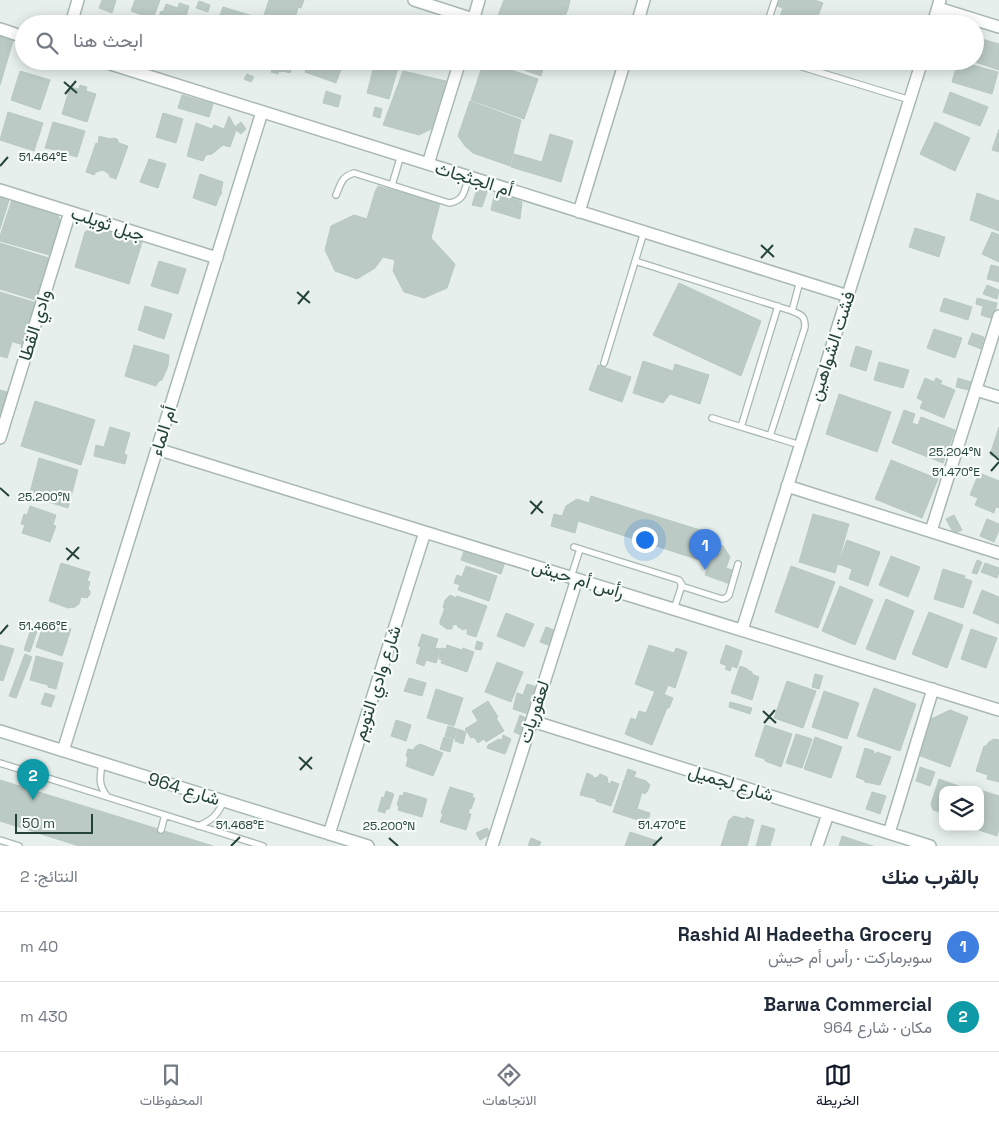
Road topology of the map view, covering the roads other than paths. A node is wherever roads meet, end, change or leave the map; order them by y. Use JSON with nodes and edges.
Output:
{"nodes":[{"id":1,"x":78,"y":0,"type":"edge"},
{"id":2,"x":414,"y":0,"type":"edge"},
{"id":3,"x":479,"y":0,"type":"edge"},
{"id":4,"x":644,"y":0,"type":"edge"},
{"id":5,"x":775,"y":0,"type":"edge"},
{"id":6,"x":939,"y":4,"type":"edge"},
{"id":7,"x":74,"y":15,"type":"edge"},
{"id":8,"x":456,"y":15,"type":"edge"},
{"id":9,"x":475,"y":15,"type":"edge"},
{"id":10,"x":640,"y":15,"type":"edge"},
{"id":11,"x":770,"y":15,"type":"edge"},
{"id":12,"x":968,"y":15,"type":"edge"},
{"id":13,"x":984,"y":21,"type":"edge"},
{"id":14,"x":999,"y":27,"type":"edge"},
{"id":15,"x":0,"y":29,"type":"edge"},
{"id":16,"x":15,"y":34,"type":"edge"},
{"id":17,"x":129,"y":70,"type":"edge"},
{"id":18,"x":457,"y":70,"type":"edge"},
{"id":19,"x":622,"y":70,"type":"edge"},
{"id":20,"x":812,"y":70,"type":"edge"},
{"id":21,"x":919,"y":70,"type":"edge"},
{"id":22,"x":910,"y":100,"type":"junction"},
{"id":23,"x":262,"y":112,"type":"junction"},
{"id":24,"x":400,"y":155,"type":"junction"},
{"id":25,"x":428,"y":164,"type":"junction"},
{"id":26,"x":469,"y":177,"type":"junction"},
{"id":27,"x":392,"y":185,"type":"junction"},
{"id":28,"x":0,"y":190,"type":"edge"},
{"id":29,"x":336,"y":195,"type":"dead end"},
{"id":30,"x":70,"y":212,"type":"junction"},
{"id":31,"x":579,"y":212,"type":"junction"},
{"id":32,"x":644,"y":232,"type":"junction"},
{"id":33,"x":217,"y":258,"type":"junction"},
{"id":34,"x":635,"y":261,"type":"junction"},
{"id":35,"x":800,"y":281,"type":"junction"},
{"id":36,"x":848,"y":296,"type":"junction"},
{"id":37,"x":778,"y":306,"type":"junction"},
{"id":38,"x":792,"y":311,"type":"junction"},
{"id":39,"x":999,"y":316,"type":"edge"},
{"id":40,"x":604,"y":363,"type":"dead end"},
{"id":41,"x":976,"y":390,"type":"junction"},
{"id":42,"x":999,"y":397,"type":"edge"},
{"id":43,"x":712,"y":418,"type":"dead end"},
{"id":44,"x":742,"y":427,"type":"junction"},
{"id":45,"x":770,"y":436,"type":"junction"},
{"id":46,"x":0,"y":438,"type":"edge"},
{"id":47,"x":800,"y":445,"type":"junction"},
{"id":48,"x":157,"y":449,"type":"junction"},
{"id":49,"x":787,"y":486,"type":"junction"},
{"id":50,"x":425,"y":532,"type":"junction"},
{"id":51,"x":931,"y":532,"type":"junction"},
{"id":52,"x":999,"y":553,"type":"edge"},
{"id":53,"x":738,"y":564,"type":"dead end"},
{"id":54,"x":574,"y":578,"type":"junction"},
{"id":55,"x":681,"y":586,"type":"junction"},
{"id":56,"x":674,"y":609,"type":"junction"},
{"id":57,"x":742,"y":630,"type":"junction"},
{"id":58,"x":933,"y":689,"type":"junction"},
{"id":59,"x":999,"y":710,"type":"edge"},
{"id":60,"x":532,"y":721,"type":"junction"},
{"id":61,"x":0,"y":732,"type":"edge"},
{"id":62,"x":63,"y":751,"type":"junction"},
{"id":63,"x":0,"y":763,"type":"edge"},
{"id":64,"x":102,"y":763,"type":"junction"},
{"id":65,"x":108,"y":798,"type":"junction"},
{"id":66,"x":224,"y":801,"type":"junction"},
{"id":67,"x":828,"y":814,"type":"junction"},
{"id":68,"x":165,"y":815,"type":"junction"},
{"id":69,"x":198,"y":826,"type":"junction"},
{"id":70,"x":161,"y":830,"type":"dead end"},
{"id":71,"x":889,"y":833,"type":"junction"},
{"id":72,"x":329,"y":834,"type":"junction"},
{"id":73,"x":0,"y":840,"type":"edge"},
{"id":74,"x":19,"y":846,"type":"edge"},
{"id":75,"x":263,"y":846,"type":"edge"},
{"id":76,"x":368,"y":846,"type":"edge"},
{"id":77,"x":492,"y":846,"type":"edge"},
{"id":78,"x":817,"y":846,"type":"edge"},
{"id":79,"x":930,"y":846,"type":"edge"}],
"edges":[{"from":1,"to":7,"type":"street"},
{"from":2,"to":8,"type":"street"},
{"from":3,"to":9,"type":"street"},
{"from":4,"to":10,"type":"street"},
{"from":5,"to":11,"type":"lane"},
{"from":6,"to":12,"type":"street"},
{"from":13,"to":14,"type":"street"},
{"from":15,"to":16,"type":"street"},
{"from":17,"to":23,"type":"street","name":"أم الجثجاث"},
{"from":18,"to":25,"type":"street"},
{"from":19,"to":31,"type":"street"},
{"from":20,"to":22,"type":"lane"},
{"from":21,"to":22,"type":"street","name":"فشت الشواهين"},
{"from":22,"to":36,"type":"street","name":"فشت الشواهين"},
{"from":23,"to":24,"type":"street","name":"أم الجثجاث"},
{"from":23,"to":33,"type":"street","name":"أم الماء"},
{"from":24,"to":25,"type":"street","name":"أم الجثجاث"},
{"from":24,"to":27,"type":"lane"},
{"from":25,"to":26,"type":"street","name":"أم الجثجاث"},
{"from":26,"to":27,"type":"lane"},
{"from":26,"to":31,"type":"street","name":"أم الجثجاث"},
{"from":27,"to":29,"type":"lane"},
{"from":28,"to":30,"type":"street","name":"جبل ثويلب"},
{"from":30,"to":33,"type":"street","name":"جبل ثويلب"},
{"from":30,"to":46,"type":"street","name":"وادي القطا"},
{"from":31,"to":32,"type":"street","name":"أم الجثجاث"},
{"from":32,"to":34,"type":"lane"},
{"from":32,"to":35,"type":"street","name":"أم الجثجاث"},
{"from":33,"to":48,"type":"street","name":"أم الماء"},
{"from":34,"to":37,"type":"lane"},
{"from":34,"to":40,"type":"lane"},
{"from":35,"to":36,"type":"street","name":"أم الجثجاث"},
{"from":35,"to":38,"type":"lane"},
{"from":36,"to":47,"type":"street","name":"فشت الشواهين"},
{"from":37,"to":38,"type":"lane"},
{"from":37,"to":44,"type":"lane"},
{"from":38,"to":45,"type":"lane"},
{"from":39,"to":41,"type":"street"},
{"from":41,"to":42,"type":"street"},
{"from":41,"to":51,"type":"street"},
{"from":43,"to":44,"type":"lane"},
{"from":44,"to":45,"type":"lane"},
{"from":45,"to":47,"type":"lane"},
{"from":47,"to":49,"type":"street","name":"فشت الشواهين"},
{"from":48,"to":50,"type":"street","name":"رأس أم حيش"},
{"from":48,"to":62,"type":"street","name":"أم الماء"},
{"from":49,"to":51,"type":"street"},
{"from":49,"to":57,"type":"street","name":"فشت الشواهين"},
{"from":50,"to":54,"type":"street","name":"رأس أم حيش"},
{"from":50,"to":72,"type":"street","name":"شارع وادي التويم"},
{"from":51,"to":52,"type":"street"},
{"from":53,"to":55,"type":"lane"},
{"from":54,"to":55,"type":"lane"},
{"from":54,"to":56,"type":"street","name":"رأس أم حيش"},
{"from":54,"to":60,"type":"street","name":"لعقوريات"},
{"from":55,"to":56,"type":"lane"},
{"from":56,"to":57,"type":"street","name":"رأس أم حيش"},
{"from":57,"to":58,"type":"street","name":"رأس أم حيش"},
{"from":58,"to":59,"type":"street","name":"رأس أم حيش"},
{"from":58,"to":71,"type":"street"},
{"from":60,"to":67,"type":"street","name":"شارع لجميل"},
{"from":60,"to":77,"type":"street","name":"لعقوريات"},
{"from":61,"to":62,"type":"street","name":"شارع 964"},
{"from":62,"to":64,"type":"street","name":"شارع 964"},
{"from":63,"to":65,"type":"lane"},
{"from":64,"to":65,"type":"lane"},
{"from":64,"to":66,"type":"street","name":"شارع 964"},
{"from":65,"to":68,"type":"lane"},
{"from":66,"to":69,"type":"lane"},
{"from":66,"to":72,"type":"street","name":"شارع 964"},
{"from":67,"to":71,"type":"street","name":"شارع لجميل"},
{"from":67,"to":78,"type":"street"},
{"from":68,"to":69,"type":"lane"},
{"from":68,"to":70,"type":"lane"},
{"from":69,"to":75,"type":"lane"},
{"from":71,"to":79,"type":"street","name":"شارع لجميل"},
{"from":72,"to":76,"type":"street","name":"شارع 964"},
{"from":73,"to":74,"type":"lane"}]}
